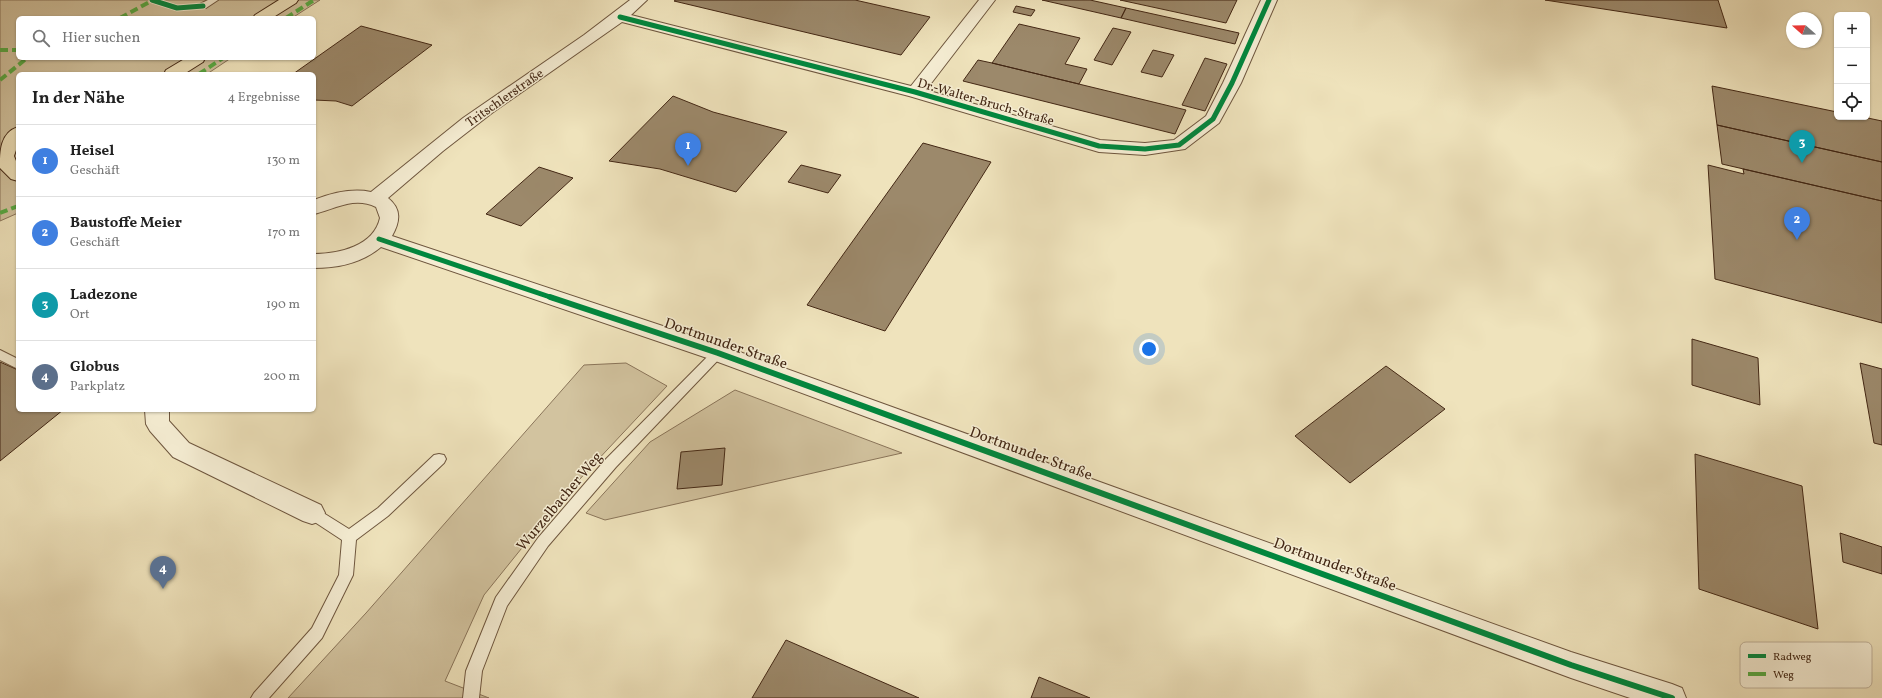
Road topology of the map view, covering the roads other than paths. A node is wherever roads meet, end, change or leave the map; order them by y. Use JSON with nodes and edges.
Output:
{"nodes":[{"id":1,"x":214,"y":0,"type":"edge"},
{"id":2,"x":290,"y":0,"type":"edge"},
{"id":3,"x":639,"y":0,"type":"edge"},
{"id":4,"x":987,"y":0,"type":"edge"},
{"id":5,"x":1268,"y":0,"type":"edge"},
{"id":6,"x":203,"y":6,"type":"dead end"},
{"id":7,"x":264,"y":16,"type":"edge"},
{"id":8,"x":620,"y":17,"type":"junction"},
{"id":9,"x":195,"y":60,"type":"edge"},
{"id":10,"x":175,"y":72,"type":"edge"},
{"id":11,"x":915,"y":92,"type":"junction"},
{"id":12,"x":16,"y":135,"type":"edge"},
{"id":13,"x":16,"y":174,"type":"edge"},
{"id":14,"x":16,"y":176,"type":"edge"},
{"id":15,"x":0,"y":186,"type":"edge"},
{"id":16,"x":374,"y":199,"type":"junction"},
{"id":17,"x":316,"y":207,"type":"edge"},
{"id":18,"x":379,"y":239,"type":"junction"},
{"id":19,"x":316,"y":261,"type":"edge"},
{"id":20,"x":718,"y":352,"type":"junction"},
{"id":21,"x":0,"y":355,"type":"edge"},
{"id":22,"x":16,"y":363,"type":"edge"},
{"id":23,"x":158,"y":412,"type":"edge"},
{"id":24,"x":439,"y":459,"type":"dead end"},
{"id":25,"x":312,"y":514,"type":"joint"},
{"id":26,"x":348,"y":537,"type":"junction"},
{"id":27,"x":259,"y":698,"type":"edge"},
{"id":28,"x":472,"y":698,"type":"edge"},
{"id":29,"x":1672,"y":698,"type":"edge"}],
"edges":[{"from":1,"to":6,"type":"lane"},
{"from":2,"to":7,"type":"main road"},
{"from":3,"to":8,"type":"street","name":"Tritschlerstraße"},
{"from":4,"to":11,"type":"street"},
{"from":5,"to":11,"type":"street","name":"Dr.-Walter-Bruch-Straße"},
{"from":8,"to":11,"type":"street","name":"Dr.-Walter-Bruch-Straße"},
{"from":8,"to":16,"type":"street","name":"Tritschlerstraße"},
{"from":9,"to":10,"type":"main road"},
{"from":12,"to":13,"type":"main road"},
{"from":14,"to":15,"type":"main road"},
{"from":16,"to":17,"type":"street"},
{"from":16,"to":18,"type":"street"},
{"from":18,"to":19,"type":"street"},
{"from":18,"to":20,"type":"street","name":"Dortmunder Straße"},
{"from":20,"to":28,"type":"lane","name":"Wurzelbacher Weg"},
{"from":20,"to":29,"type":"street","name":"Dortmunder Straße"},
{"from":21,"to":22,"type":"lane"},
{"from":23,"to":25,"type":"street"},
{"from":24,"to":26,"type":"lane"},
{"from":25,"to":26,"type":"lane"},
{"from":26,"to":27,"type":"lane"}]}
